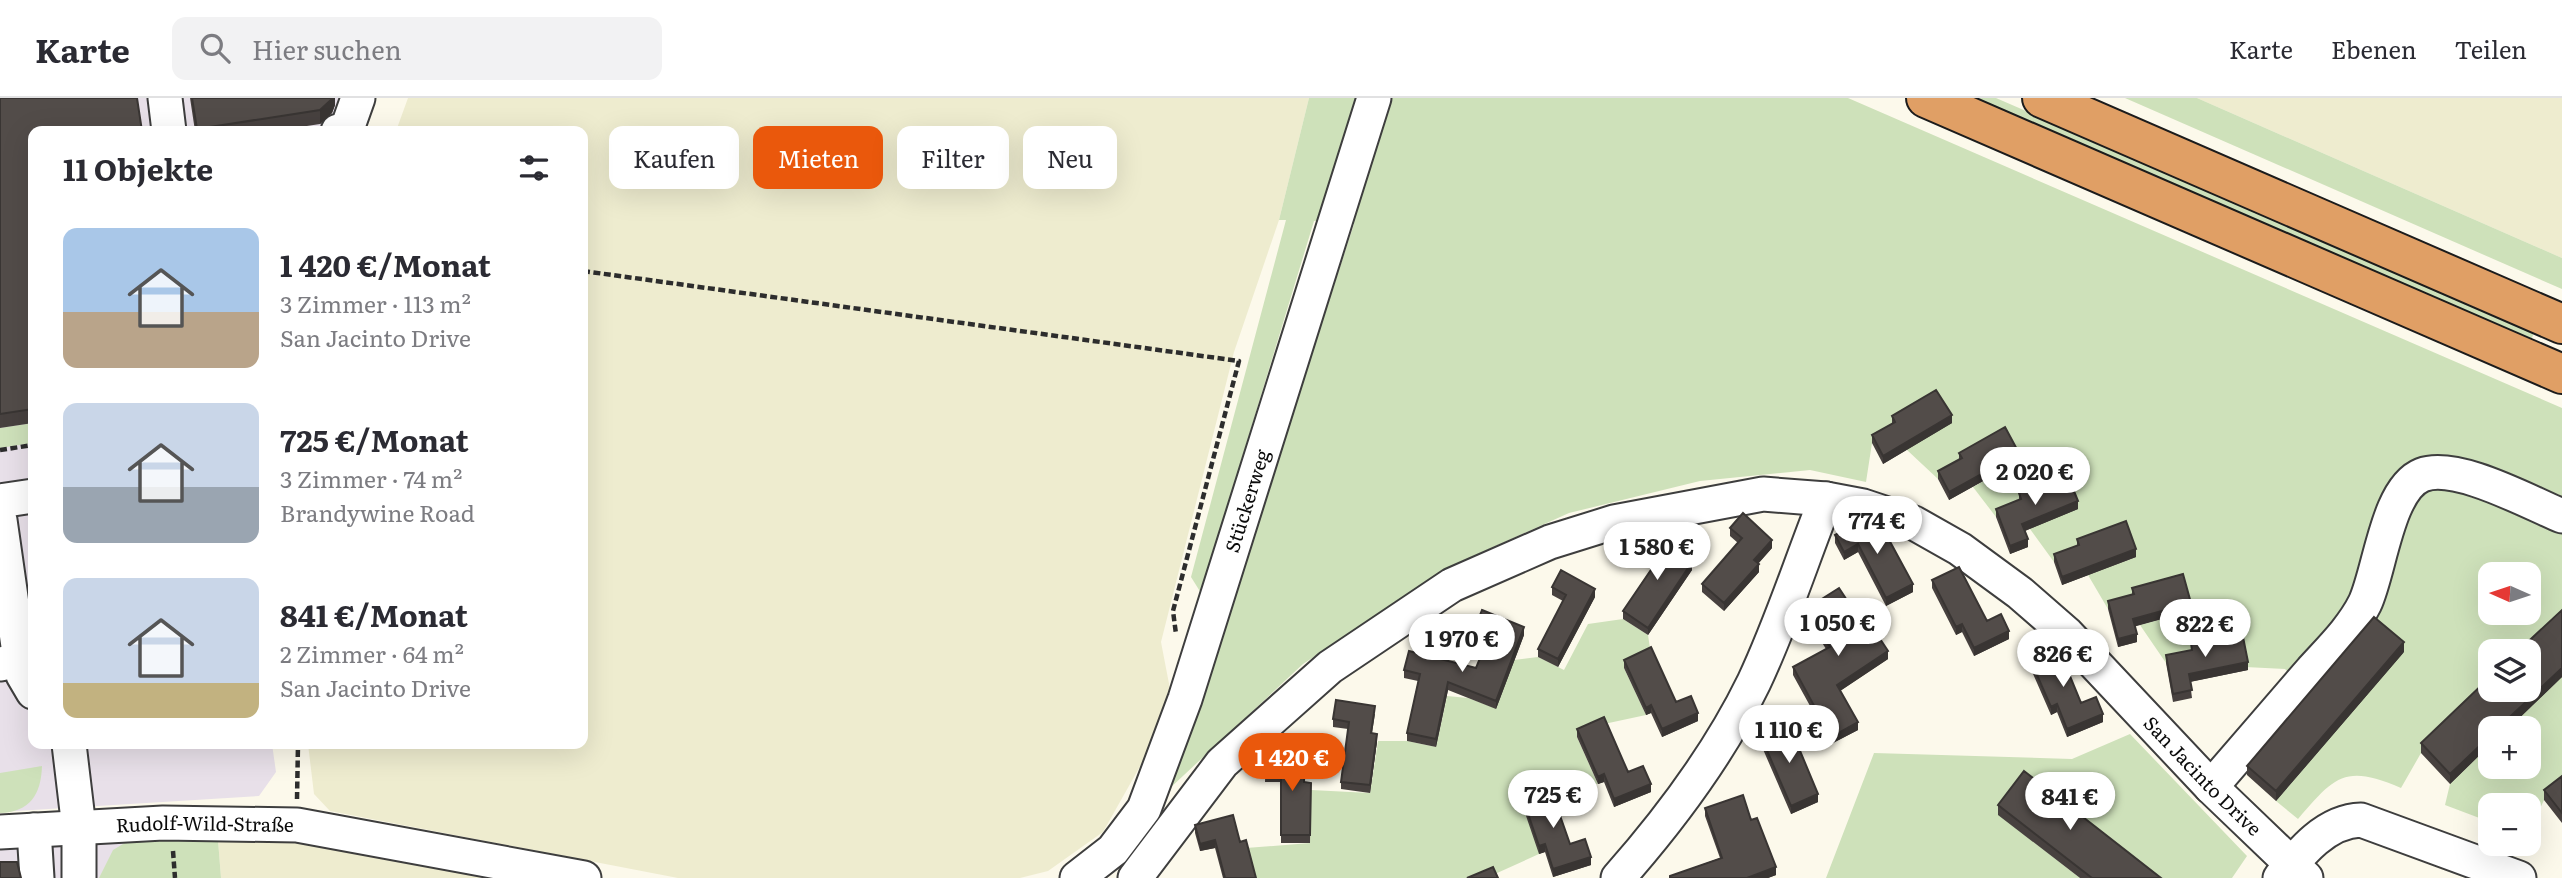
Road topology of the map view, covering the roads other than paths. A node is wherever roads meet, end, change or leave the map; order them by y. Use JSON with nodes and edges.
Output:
{"nodes":[{"id":1,"x":164,"y":98,"type":"edge"},
{"id":2,"x":358,"y":98,"type":"edge"},
{"id":3,"x":1374,"y":98,"type":"edge"},
{"id":4,"x":1926,"y":98,"type":"edge"},
{"id":5,"x":2042,"y":98,"type":"edge"},
{"id":6,"x":168,"y":126,"type":"edge"},
{"id":7,"x":348,"y":126,"type":"edge"},
{"id":8,"x":2562,"y":324,"type":"edge"},
{"id":9,"x":2562,"y":374,"type":"edge"},
{"id":10,"x":28,"y":497,"type":"edge"},
{"id":11,"x":1826,"y":499,"type":"junction"},
{"id":12,"x":0,"y":501,"type":"edge"},
{"id":13,"x":2562,"y":516,"type":"edge"},
{"id":14,"x":0,"y":520,"type":"edge"},
{"id":15,"x":10,"y":662,"type":"edge"},
{"id":16,"x":28,"y":684,"type":"edge"},
{"id":17,"x":68,"y":749,"type":"edge"},
{"id":18,"x":2211,"y":787,"type":"junction"},
{"id":19,"x":79,"y":828,"type":"junction"},
{"id":20,"x":34,"y":831,"type":"junction"},
{"id":21,"x":0,"y":832,"type":"edge"},
{"id":22,"x":1657,"y":834,"type":"junction"},
{"id":23,"x":2292,"y":874,"type":"edge"},
{"id":24,"x":37,"y":878,"type":"edge"},
{"id":25,"x":79,"y":878,"type":"edge"},
{"id":26,"x":584,"y":878,"type":"edge"},
{"id":27,"x":1077,"y":878,"type":"edge"},
{"id":28,"x":1135,"y":878,"type":"edge"},
{"id":29,"x":1618,"y":878,"type":"edge"},
{"id":30,"x":1646,"y":878,"type":"edge"},
{"id":31,"x":2519,"y":878,"type":"edge"}],
"edges":[{"from":1,"to":6,"type":"street"},
{"from":2,"to":7,"type":"street"},
{"from":3,"to":27,"type":"street","name":"Stückerweg"},
{"from":4,"to":9,"type":"highway"},
{"from":5,"to":8,"type":"highway"},
{"from":10,"to":12,"type":"street"},
{"from":11,"to":18,"type":"street","name":"San Jacinto Drive"},
{"from":11,"to":22,"type":"street"},
{"from":11,"to":28,"type":"street","name":"San Jacinto Drive"},
{"from":13,"to":18,"type":"street"},
{"from":14,"to":15,"type":"street"},
{"from":15,"to":16,"type":"street"},
{"from":17,"to":19,"type":"street"},
{"from":18,"to":23,"type":"street","name":"San Jacinto Drive"},
{"from":19,"to":20,"type":"street","name":"Rudolf-Wild-Straße"},
{"from":19,"to":25,"type":"street"},
{"from":19,"to":26,"type":"street","name":"Rudolf-Wild-Straße"},
{"from":20,"to":21,"type":"street","name":"Rudolf-Wild-Straße"},
{"from":20,"to":24,"type":"street"},
{"from":22,"to":29,"type":"street"},
{"from":22,"to":30,"type":"street"},
{"from":23,"to":31,"type":"street"}]}
